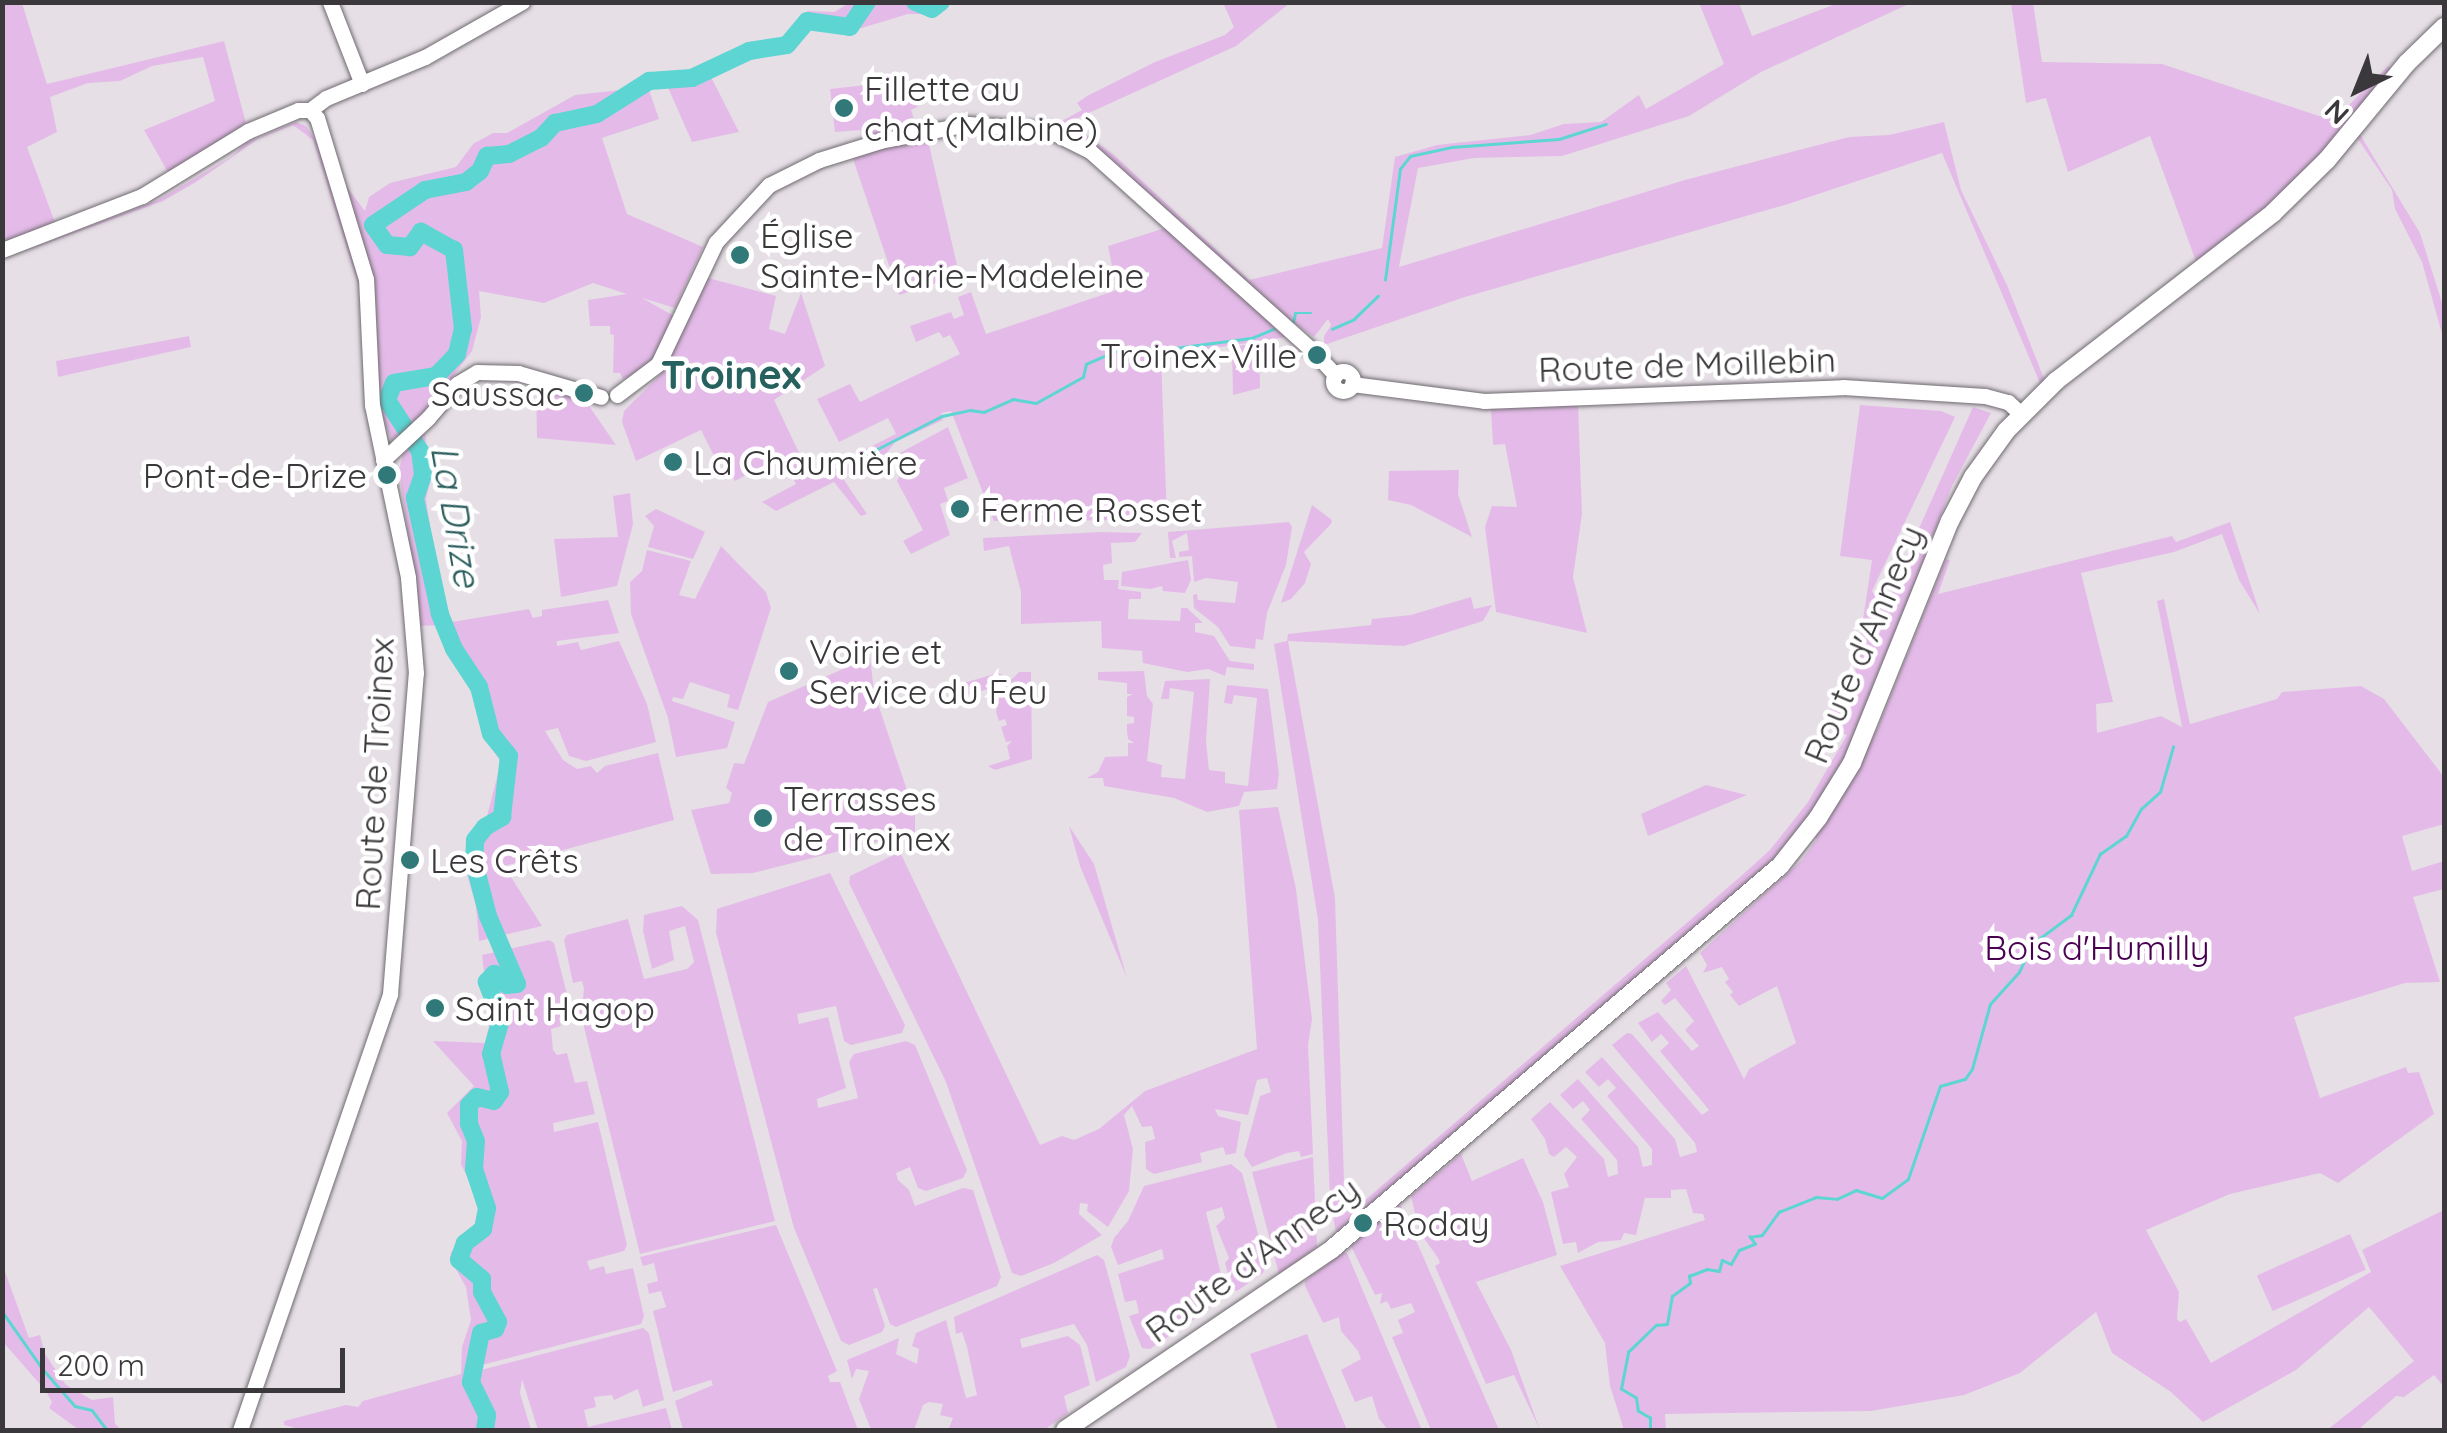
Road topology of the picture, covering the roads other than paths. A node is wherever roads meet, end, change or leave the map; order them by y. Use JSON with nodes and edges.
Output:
{"nodes":[{"id":1,"x":330,"y":2,"type":"edge"},
{"id":2,"x":522,"y":2,"type":"edge"},
{"id":3,"x":2444,"y":27,"type":"edge"},
{"id":4,"x":362,"y":84,"type":"junction"},
{"id":5,"x":310,"y":110,"type":"junction"},
{"id":6,"x":2,"y":250,"type":"edge"},
{"id":7,"x":2021,"y":414,"type":"junction"},
{"id":8,"x":384,"y":460,"type":"junction"},
{"id":9,"x":240,"y":1430,"type":"edge"},
{"id":10,"x":1065,"y":1430,"type":"edge"}],
"edges":[{"from":1,"to":4,"type":"street"},
{"from":2,"to":4,"type":"street"},
{"from":3,"to":7,"type":"main road","name":"Route d'Annecy"},
{"from":4,"to":5,"type":"street"},
{"from":5,"to":6,"type":"street"},
{"from":5,"to":8,"type":"street","name":"Route de Troinex"},
{"from":7,"to":8,"type":"street","name":"Route de Moillebin"},
{"from":7,"to":10,"type":"main road","name":"Route d'Annecy"},
{"from":8,"to":9,"type":"street","name":"Route de Troinex"}]}
